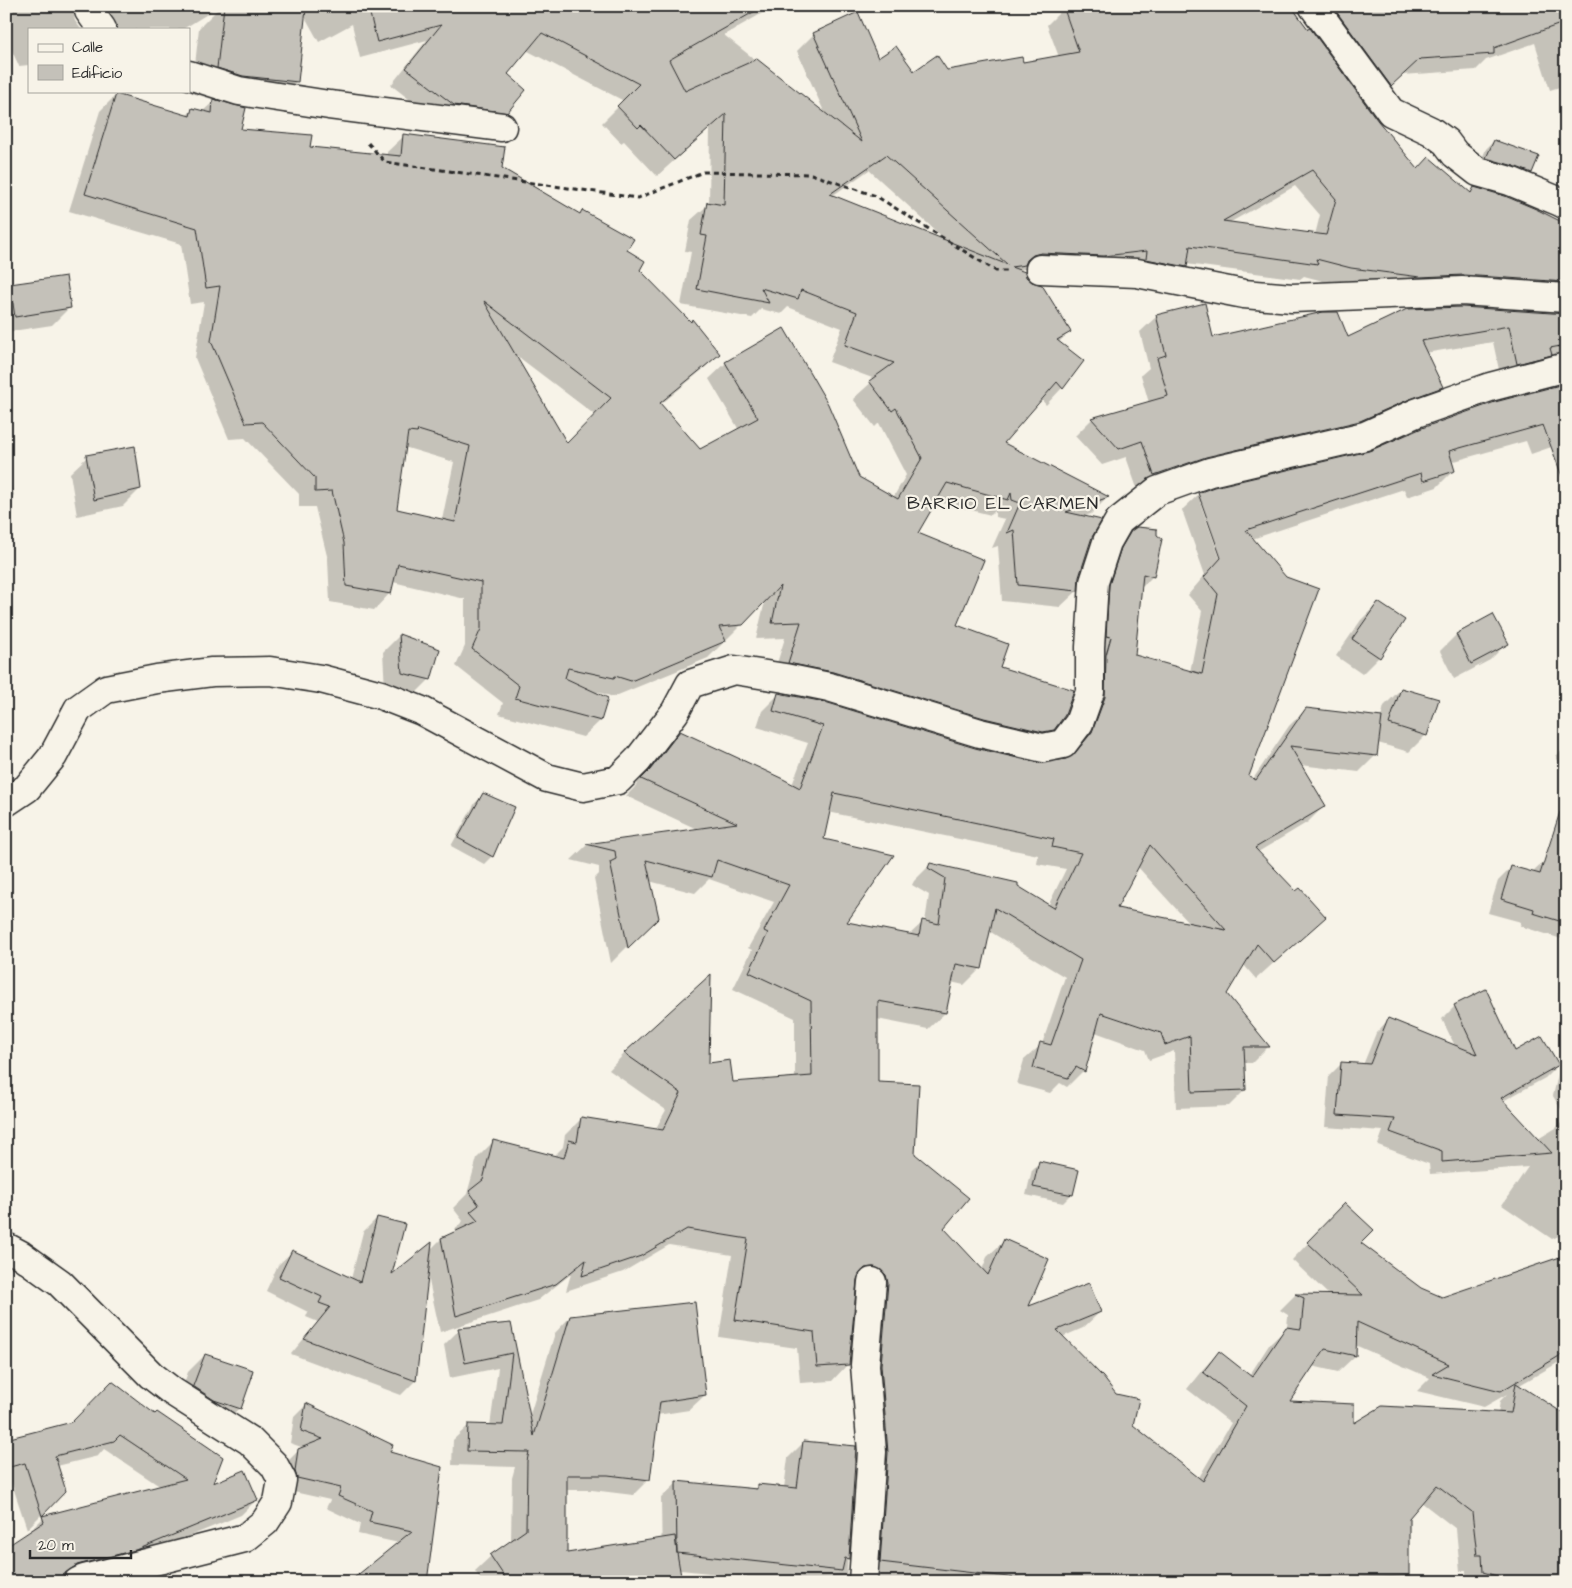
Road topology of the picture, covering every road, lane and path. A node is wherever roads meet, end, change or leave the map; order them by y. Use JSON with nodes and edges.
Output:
{"nodes":[{"id":1,"x":88,"y":6,"type":"edge"},
{"id":2,"x":1312,"y":6,"type":"edge"},
{"id":3,"x":101,"y":28,"type":"edge"},
{"id":4,"x":190,"y":75,"type":"edge"},
{"id":5,"x":502,"y":127,"type":"dead end"},
{"id":6,"x":366,"y":141,"type":"dead end"},
{"id":7,"x":1566,"y":205,"type":"edge"},
{"id":8,"x":1040,"y":269,"type":"joint"},
{"id":9,"x":1566,"y":298,"type":"edge"},
{"id":10,"x":1566,"y":367,"type":"edge"},
{"id":11,"x":6,"y":802,"type":"edge"},
{"id":12,"x":6,"y":1247,"type":"edge"},
{"id":13,"x":872,"y":1282,"type":"dead end"},
{"id":14,"x":78,"y":1582,"type":"edge"},
{"id":15,"x":863,"y":1582,"type":"edge"}],
"edges":[{"from":1,"to":3,"type":"street"},
{"from":2,"to":7,"type":"street"},
{"from":4,"to":5,"type":"street"},
{"from":6,"to":8,"type":"path"},
{"from":8,"to":9,"type":"street"},
{"from":10,"to":11,"type":"street"},
{"from":12,"to":14,"type":"street"},
{"from":13,"to":15,"type":"street"}]}
